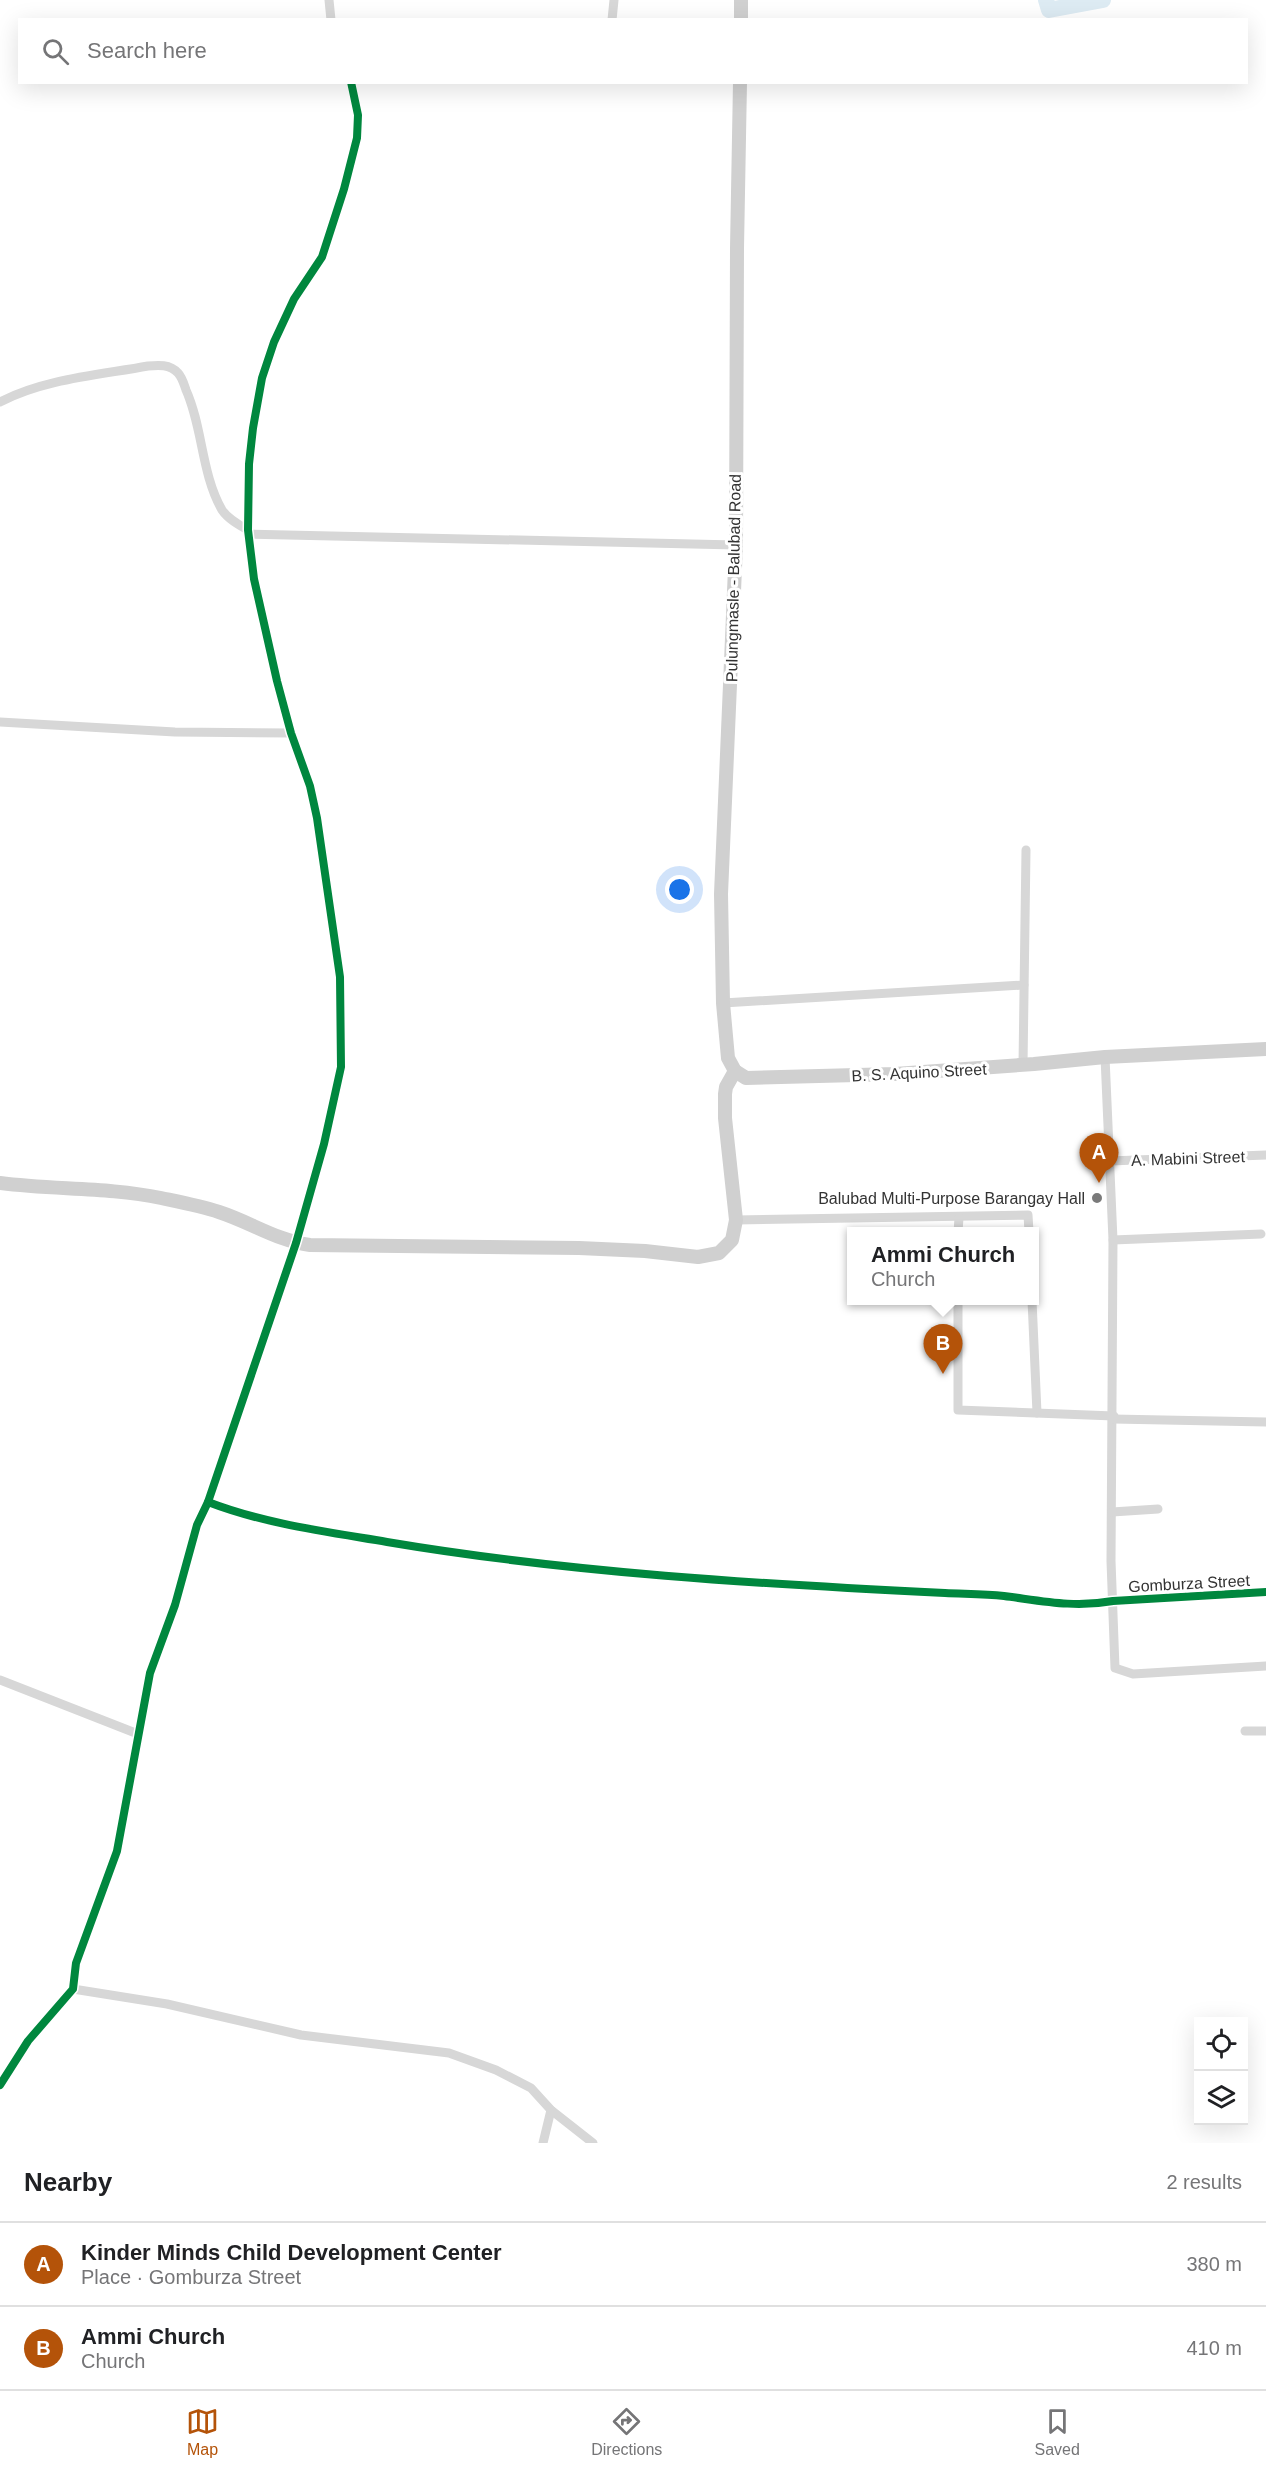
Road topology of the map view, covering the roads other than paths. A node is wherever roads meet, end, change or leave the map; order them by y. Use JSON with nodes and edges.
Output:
{"nodes":[{"id":1,"x":329,"y":0,"type":"edge"},
{"id":2,"x":614,"y":0,"type":"edge"},
{"id":3,"x":741,"y":0,"type":"edge"},
{"id":4,"x":332,"y":18,"type":"edge"},
{"id":5,"x":612,"y":18,"type":"edge"},
{"id":6,"x":741,"y":18,"type":"edge"},
{"id":7,"x":351,"y":84,"type":"edge"},
{"id":8,"x":740,"y":84,"type":"edge"},
{"id":9,"x":0,"y":402,"type":"edge"},
{"id":10,"x":248,"y":532,"type":"junction"},
{"id":11,"x":736,"y":545,"type":"junction"},
{"id":12,"x":0,"y":722,"type":"edge"},
{"id":13,"x":291,"y":733,"type":"junction"},
{"id":14,"x":1026,"y":850,"type":"dead end"},
{"id":15,"x":1024,"y":985,"type":"junction"},
{"id":16,"x":723,"y":1003,"type":"junction"},
{"id":17,"x":1266,"y":1049,"type":"edge"},
{"id":18,"x":1106,"y":1057,"type":"junction"},
{"id":19,"x":1023,"y":1065,"type":"junction"},
{"id":20,"x":735,"y":1071,"type":"junction"},
{"id":21,"x":1266,"y":1155,"type":"edge"},
{"id":22,"x":1110,"y":1161,"type":"junction"},
{"id":23,"x":0,"y":1183,"type":"edge"},
{"id":24,"x":959,"y":1218,"type":"junction"},
{"id":25,"x":736,"y":1220,"type":"junction"},
{"id":26,"x":958,"y":1227,"type":"edge"},
{"id":27,"x":1029,"y":1227,"type":"edge"},
{"id":28,"x":1261,"y":1234,"type":"dead end"},
{"id":29,"x":1113,"y":1240,"type":"junction"},
{"id":30,"x":296,"y":1243,"type":"junction"},
{"id":31,"x":958,"y":1305,"type":"edge"},
{"id":32,"x":1032,"y":1305,"type":"edge"},
{"id":33,"x":1037,"y":1413,"type":"junction"},
{"id":34,"x":1114,"y":1417,"type":"junction"},
{"id":35,"x":1266,"y":1422,"type":"edge"},
{"id":36,"x":208,"y":1502,"type":"junction"},
{"id":37,"x":1158,"y":1509,"type":"dead end"},
{"id":38,"x":1112,"y":1512,"type":"junction"},
{"id":39,"x":1266,"y":1592,"type":"edge"},
{"id":40,"x":1113,"y":1601,"type":"junction"},
{"id":41,"x":1266,"y":1666,"type":"edge"},
{"id":42,"x":0,"y":1680,"type":"edge"},
{"id":43,"x":1245,"y":1731,"type":"dead end"},
{"id":44,"x":1266,"y":1731,"type":"edge"},
{"id":45,"x":138,"y":1734,"type":"junction"},
{"id":46,"x":73,"y":1989,"type":"junction"},
{"id":47,"x":0,"y":2085,"type":"edge"},
{"id":48,"x":551,"y":2110,"type":"junction"},
{"id":49,"x":543,"y":2143,"type":"edge"},
{"id":50,"x":593,"y":2143,"type":"edge"}],
"edges":[{"from":1,"to":4,"type":"street"},
{"from":2,"to":5,"type":"street"},
{"from":3,"to":6,"type":"street"},
{"from":7,"to":10,"type":"street"},
{"from":8,"to":11,"type":"street","name":"Pulungmasle - Balubad Road"},
{"from":9,"to":10,"type":"street"},
{"from":10,"to":11,"type":"street"},
{"from":10,"to":13,"type":"street"},
{"from":11,"to":16,"type":"street","name":"Pulungmasle - Balubad Road"},
{"from":12,"to":13,"type":"street"},
{"from":13,"to":30,"type":"street"},
{"from":14,"to":15,"type":"street"},
{"from":15,"to":16,"type":"street"},
{"from":15,"to":19,"type":"street"},
{"from":16,"to":20,"type":"street","name":"Pulungmasle - Balubad Road"},
{"from":17,"to":18,"type":"street","name":"B. S. Aquino Street"},
{"from":18,"to":19,"type":"street","name":"B. S. Aquino Street"},
{"from":18,"to":22,"type":"street","name":"Gomburza Street"},
{"from":19,"to":20,"type":"street","name":"B. S. Aquino Street"},
{"from":20,"to":25,"type":"street"},
{"from":21,"to":22,"type":"street","name":"A. Mabini Street"},
{"from":22,"to":29,"type":"street","name":"Gomburza Street"},
{"from":23,"to":30,"type":"street"},
{"from":24,"to":25,"type":"street"},
{"from":24,"to":26,"type":"street"},
{"from":24,"to":27,"type":"street"},
{"from":25,"to":30,"type":"street"},
{"from":28,"to":29,"type":"street"},
{"from":29,"to":34,"type":"street","name":"Gomburza Street"},
{"from":30,"to":36,"type":"street"},
{"from":31,"to":33,"type":"street"},
{"from":32,"to":33,"type":"street"},
{"from":33,"to":34,"type":"street"},
{"from":34,"to":35,"type":"street"},
{"from":34,"to":38,"type":"street","name":"Gomburza Street"},
{"from":36,"to":40,"type":"street"},
{"from":36,"to":45,"type":"street"},
{"from":37,"to":38,"type":"street"},
{"from":38,"to":40,"type":"street","name":"Gomburza Street"},
{"from":39,"to":40,"type":"street","name":"Gomburza Street"},
{"from":40,"to":41,"type":"street"},
{"from":42,"to":45,"type":"street"},
{"from":43,"to":44,"type":"street"},
{"from":45,"to":46,"type":"street"},
{"from":46,"to":47,"type":"street"},
{"from":46,"to":48,"type":"street"},
{"from":48,"to":49,"type":"street"},
{"from":48,"to":50,"type":"street"}]}
